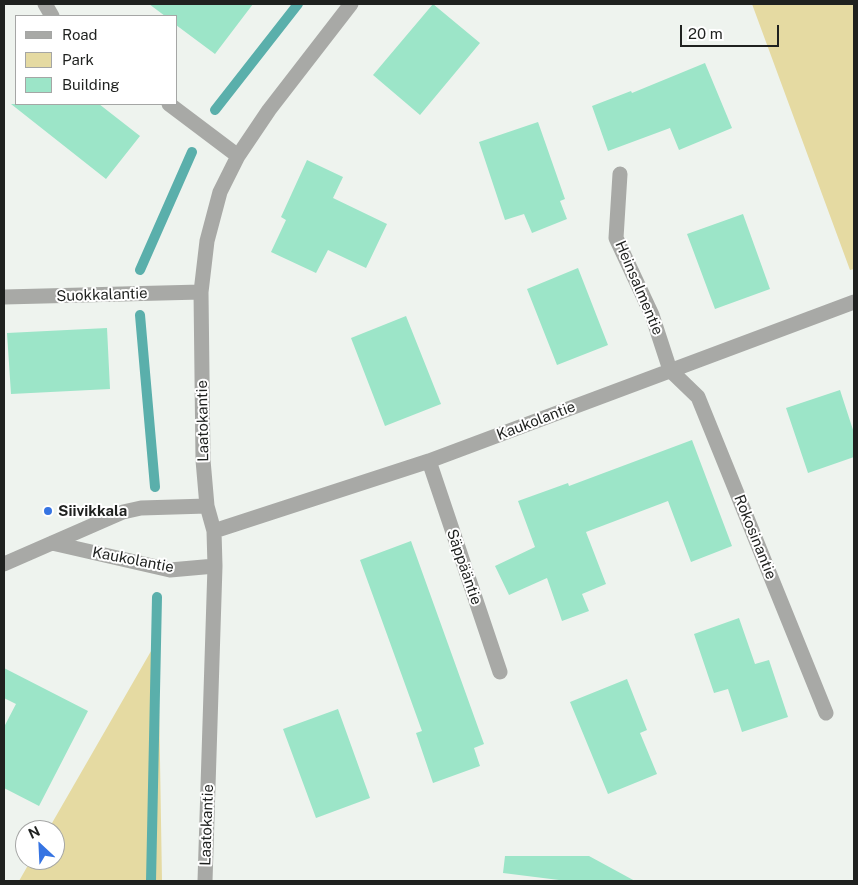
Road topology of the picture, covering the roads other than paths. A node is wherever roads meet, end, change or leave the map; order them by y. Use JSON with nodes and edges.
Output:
{"nodes":[{"id":1,"x":45,"y":4,"type":"edge"},
{"id":2,"x":352,"y":4,"type":"edge"},
{"id":3,"x":51,"y":15,"type":"edge"},
{"id":4,"x":170,"y":105,"type":"edge"},
{"id":5,"x":238,"y":156,"type":"junction"},
{"id":6,"x":620,"y":174,"type":"dead end"},
{"id":7,"x":201,"y":292,"type":"junction"},
{"id":8,"x":4,"y":298,"type":"edge"},
{"id":9,"x":854,"y":302,"type":"edge"},
{"id":10,"x":670,"y":370,"type":"junction"},
{"id":11,"x":430,"y":461,"type":"junction"},
{"id":12,"x":207,"y":506,"type":"junction"},
{"id":13,"x":214,"y":531,"type":"junction"},
{"id":14,"x":52,"y":543,"type":"junction"},
{"id":15,"x":4,"y":564,"type":"edge"},
{"id":16,"x":215,"y":566,"type":"junction"},
{"id":17,"x":500,"y":672,"type":"dead end"},
{"id":18,"x":826,"y":713,"type":"dead end"},
{"id":19,"x":205,"y":881,"type":"edge"}],
"edges":[{"from":1,"to":3,"type":"street"},
{"from":2,"to":5,"type":"street","name":"Laatokantie"},
{"from":4,"to":5,"type":"street"},
{"from":5,"to":7,"type":"street","name":"Laatokantie"},
{"from":6,"to":10,"type":"street","name":"Heinsalmentie"},
{"from":7,"to":8,"type":"street","name":"Suokkalantie"},
{"from":7,"to":12,"type":"street","name":"Laatokantie"},
{"from":9,"to":10,"type":"street","name":"Kaukolantie"},
{"from":10,"to":11,"type":"street","name":"Kaukolantie"},
{"from":10,"to":18,"type":"street","name":"Rokosinantie"},
{"from":11,"to":13,"type":"street","name":"Kaukolantie"},
{"from":11,"to":17,"type":"street","name":"Säppääntie"},
{"from":12,"to":13,"type":"street","name":"Laatokantie"},
{"from":12,"to":14,"type":"street","name":"Kaukolantie"},
{"from":13,"to":16,"type":"street","name":"Laatokantie"},
{"from":14,"to":15,"type":"street","name":"Kaukolantie"},
{"from":14,"to":16,"type":"street","name":"Kaukolantie"},
{"from":16,"to":19,"type":"street","name":"Laatokantie"}]}
